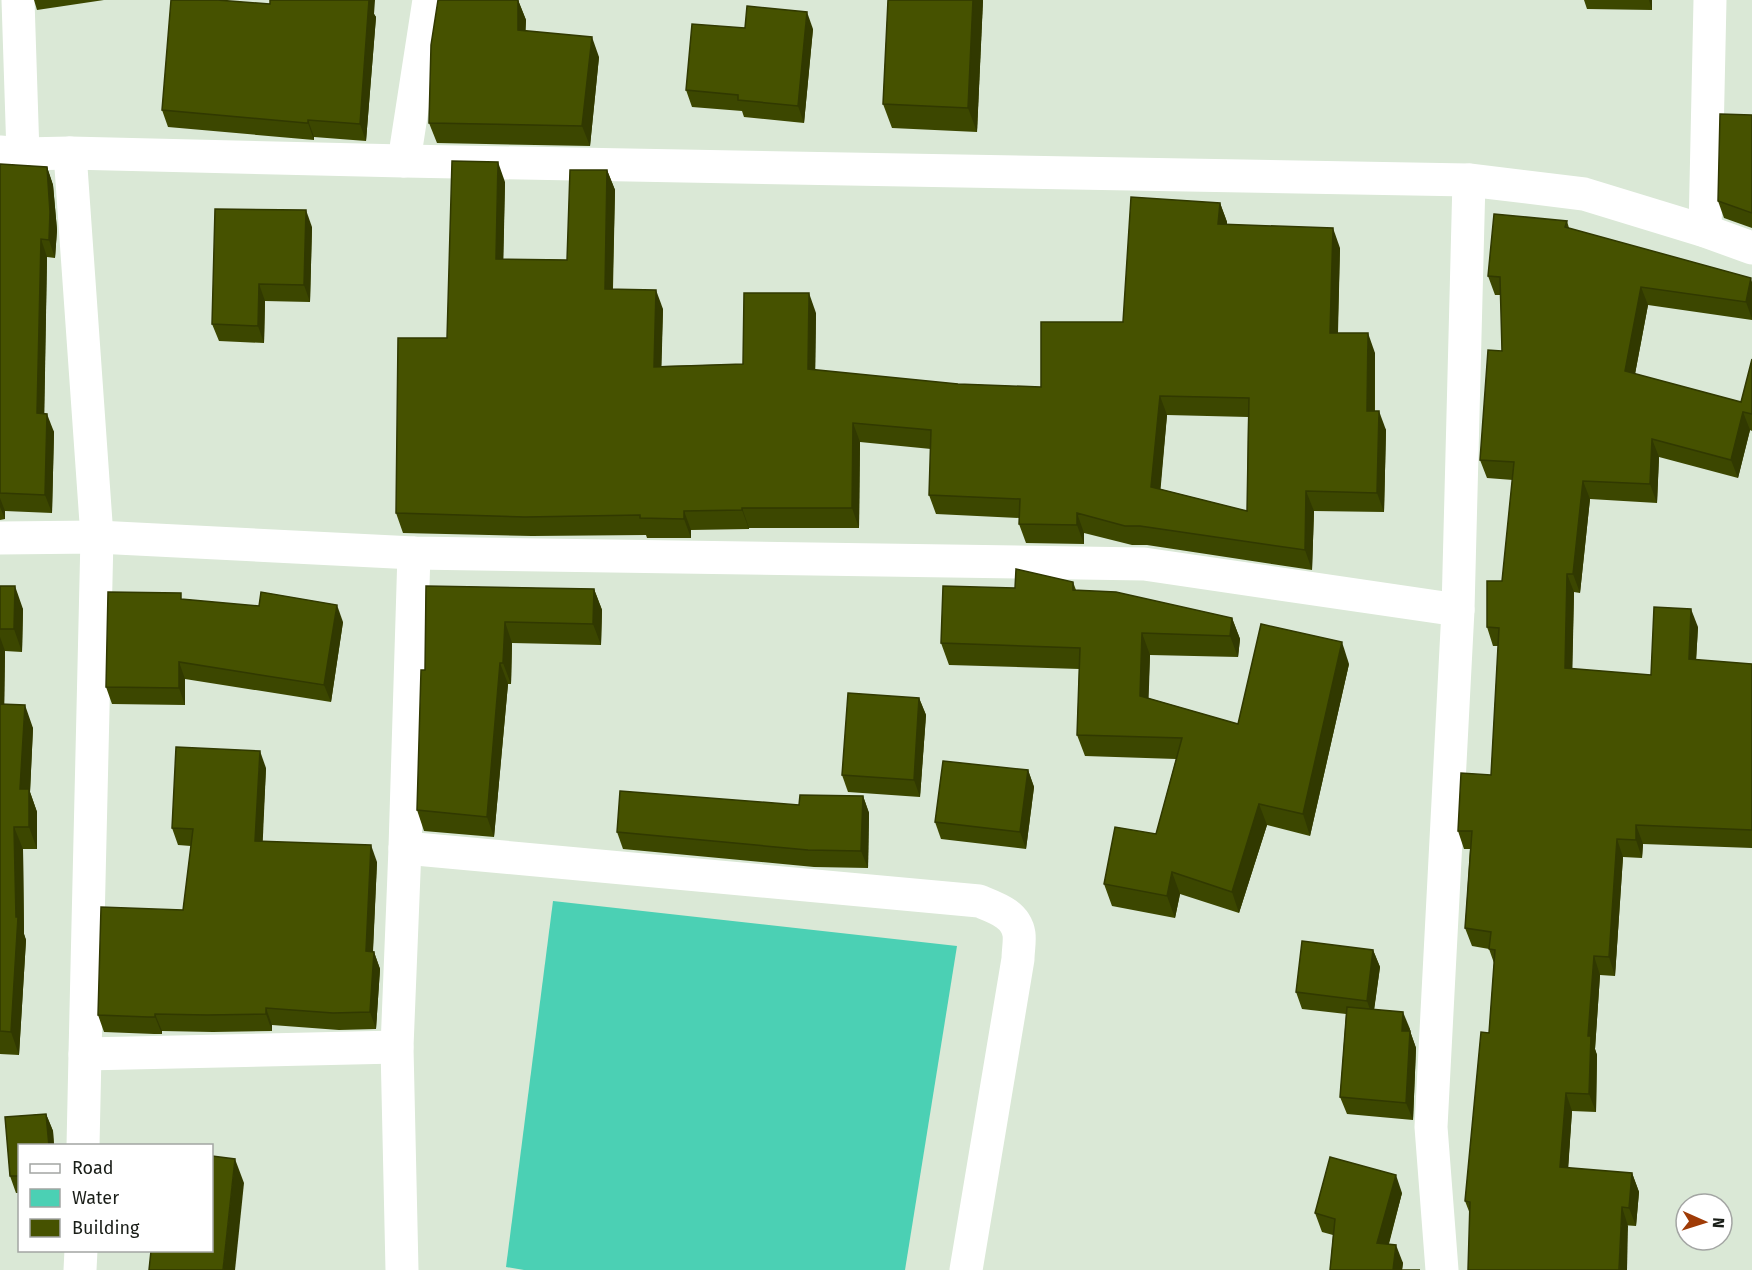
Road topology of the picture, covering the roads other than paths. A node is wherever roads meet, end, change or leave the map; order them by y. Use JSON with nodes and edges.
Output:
{"nodes":[{"id":1,"x":18,"y":0,"type":"edge"},
{"id":2,"x":429,"y":0,"type":"edge"},
{"id":3,"x":1710,"y":0,"type":"edge"},
{"id":4,"x":11,"y":153,"type":"edge"},
{"id":5,"x":70,"y":153,"type":"junction"},
{"id":6,"x":404,"y":161,"type":"junction"},
{"id":7,"x":1469,"y":180,"type":"junction"},
{"id":8,"x":1705,"y":231,"type":"junction"},
{"id":9,"x":1752,"y":248,"type":"edge"},
{"id":10,"x":97,"y":537,"type":"junction"},
{"id":11,"x":0,"y":538,"type":"edge"},
{"id":12,"x":414,"y":553,"type":"junction"},
{"id":13,"x":1458,"y":609,"type":"junction"},
{"id":14,"x":405,"y":848,"type":"junction"},
{"id":15,"x":397,"y":1047,"type":"junction"},
{"id":16,"x":85,"y":1054,"type":"junction"},
{"id":17,"x":83,"y":1144,"type":"edge"},
{"id":18,"x":81,"y":1252,"type":"edge"},
{"id":19,"x":80,"y":1270,"type":"edge"},
{"id":20,"x":402,"y":1270,"type":"edge"},
{"id":21,"x":966,"y":1270,"type":"edge"},
{"id":22,"x":1442,"y":1270,"type":"edge"}],
"edges":[{"from":1,"to":4,"type":"street"},
{"from":2,"to":6,"type":"street"},
{"from":3,"to":8,"type":"street"},
{"from":4,"to":5,"type":"street"},
{"from":5,"to":6,"type":"street"},
{"from":5,"to":10,"type":"street"},
{"from":6,"to":7,"type":"street"},
{"from":7,"to":8,"type":"street"},
{"from":7,"to":13,"type":"street"},
{"from":8,"to":9,"type":"street"},
{"from":10,"to":11,"type":"street"},
{"from":10,"to":12,"type":"street"},
{"from":10,"to":16,"type":"street"},
{"from":12,"to":13,"type":"street"},
{"from":12,"to":14,"type":"street"},
{"from":13,"to":22,"type":"street"},
{"from":14,"to":15,"type":"street"},
{"from":14,"to":21,"type":"street"},
{"from":15,"to":16,"type":"street"},
{"from":15,"to":20,"type":"street"},
{"from":16,"to":17,"type":"street"},
{"from":18,"to":19,"type":"street"}]}
